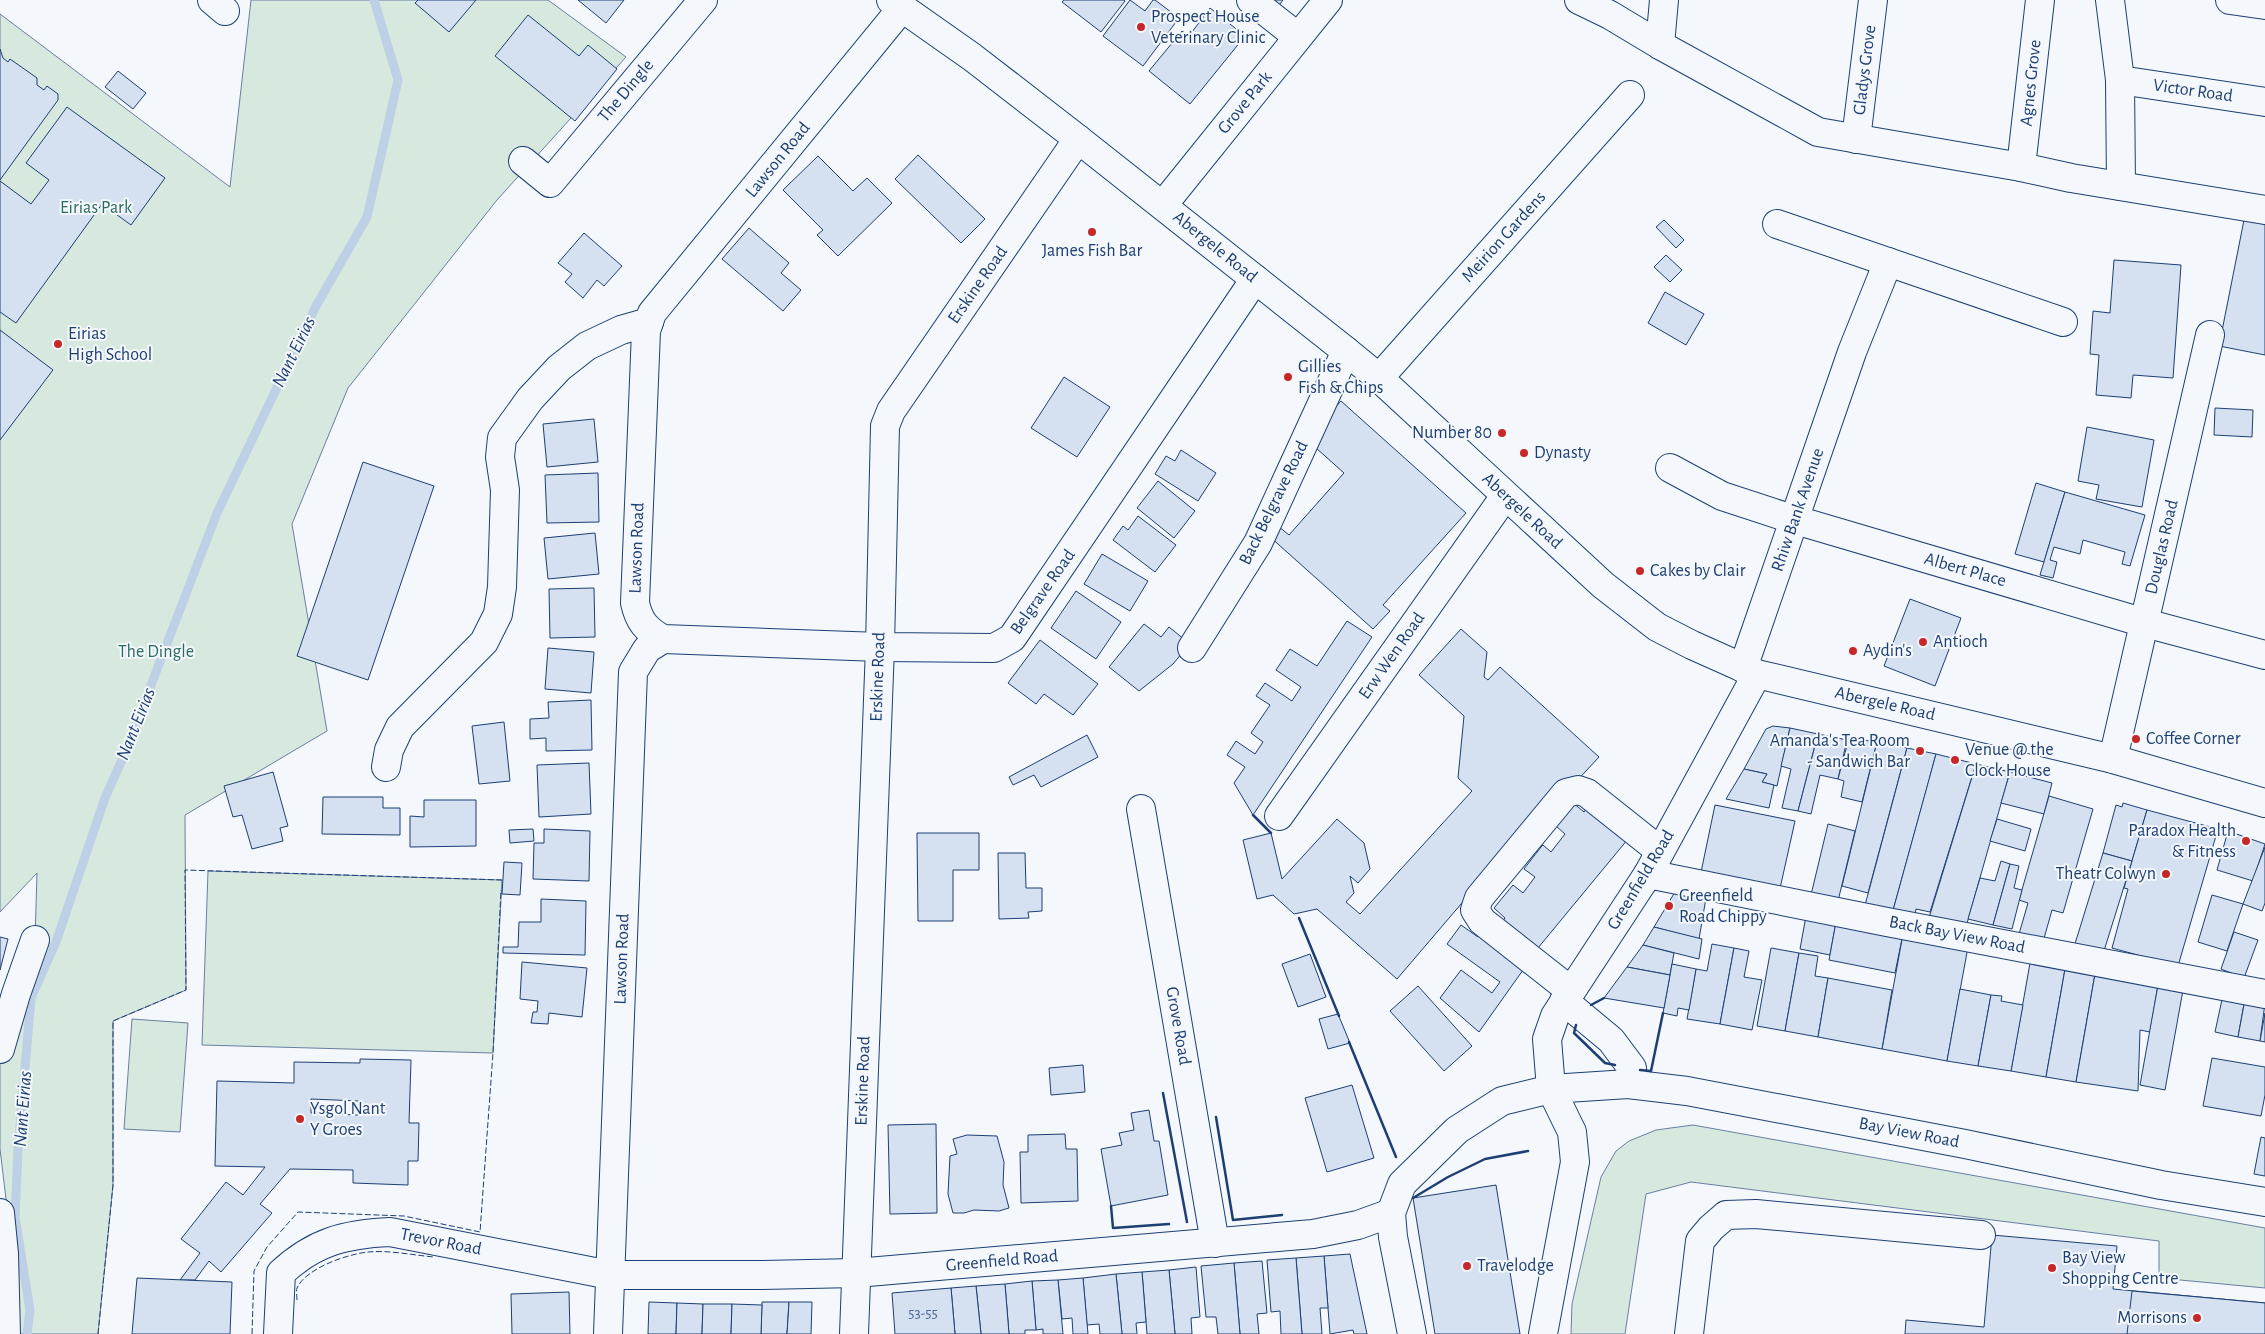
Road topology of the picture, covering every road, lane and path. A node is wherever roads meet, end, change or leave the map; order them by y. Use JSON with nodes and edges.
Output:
{"nodes":[{"id":1,"x":703,"y":0,"type":"edge"},
{"id":2,"x":1251,"y":0,"type":"edge"},
{"id":3,"x":1328,"y":0,"type":"edge"},
{"id":4,"x":1580,"y":0,"type":"edge"},
{"id":5,"x":1664,"y":0,"type":"edge"},
{"id":6,"x":1872,"y":0,"type":"edge"},
{"id":7,"x":2040,"y":0,"type":"edge"},
{"id":8,"x":2110,"y":0,"type":"edge"},
{"id":9,"x":2230,"y":0,"type":"edge"},
{"id":10,"x":896,"y":4,"type":"edge"},
{"id":11,"x":2265,"y":5,"type":"edge"},
{"id":12,"x":1298,"y":37,"type":"junction"},
{"id":13,"x":1660,"y":45,"type":"junction"},
{"id":14,"x":2120,"y":80,"type":"junction"},
{"id":15,"x":1630,"y":95,"type":"dead end"},
{"id":16,"x":2265,"y":102,"type":"edge"},
{"id":17,"x":1856,"y":139,"type":"junction"},
{"id":18,"x":1078,"y":140,"type":"junction"},
{"id":19,"x":523,"y":161,"type":"dead end"},
{"id":20,"x":2021,"y":167,"type":"junction"},
{"id":21,"x":2121,"y":186,"type":"junction"},
{"id":22,"x":1163,"y":206,"type":"junction"},
{"id":23,"x":2265,"y":210,"type":"edge"},
{"id":24,"x":1777,"y":224,"type":"dead end"},
{"id":25,"x":1888,"y":262,"type":"junction"},
{"id":26,"x":1255,"y":279,"type":"junction"},
{"id":27,"x":649,"y":322,"type":"junction"},
{"id":28,"x":2063,"y":322,"type":"dead end"},
{"id":29,"x":2210,"y":335,"type":"dead end"},
{"id":30,"x":1346,"y":351,"type":"junction"},
{"id":31,"x":1379,"y":378,"type":"junction"},
{"id":32,"x":1670,"y":468,"type":"dead end"},
{"id":33,"x":1506,"y":496,"type":"junction"},
{"id":34,"x":1795,"y":520,"type":"junction"},
{"id":35,"x":2145,"y":623,"type":"junction"},
{"id":36,"x":663,"y":639,"type":"junction"},
{"id":37,"x":880,"y":647,"type":"junction"},
{"id":38,"x":1192,"y":648,"type":"dead end"},
{"id":39,"x":2265,"y":655,"type":"edge"},
{"id":40,"x":1750,"y":671,"type":"junction"},
{"id":41,"x":2113,"y":759,"type":"junction"},
{"id":42,"x":386,"y":767,"type":"dead end"},
{"id":43,"x":2265,"y":803,"type":"edge"},
{"id":44,"x":1141,"y":809,"type":"dead end"},
{"id":45,"x":1279,"y":816,"type":"dead end"},
{"id":46,"x":1654,"y":862,"type":"junction"},
{"id":47,"x":35,"y":940,"type":"dead end"},
{"id":48,"x":2265,"y":994,"type":"edge"},
{"id":49,"x":1567,"y":996,"type":"junction"},
{"id":50,"x":0,"y":1049,"type":"edge"},
{"id":51,"x":1628,"y":1084,"type":"junction"},
{"id":52,"x":1551,"y":1089,"type":"junction"},
{"id":53,"x":2265,"y":1202,"type":"edge"},
{"id":54,"x":1391,"y":1213,"type":"junction"},
{"id":55,"x":0,"y":1214,"type":"edge"},
{"id":56,"x":1981,"y":1235,"type":"dead end"},
{"id":57,"x":1215,"y":1243,"type":"junction"},
{"id":58,"x":856,"y":1273,"type":"junction"},
{"id":59,"x":610,"y":1275,"type":"junction"},
{"id":60,"x":6,"y":1334,"type":"edge"},
{"id":61,"x":278,"y":1334,"type":"edge"},
{"id":62,"x":608,"y":1334,"type":"edge"},
{"id":63,"x":854,"y":1334,"type":"edge"},
{"id":64,"x":1412,"y":1334,"type":"edge"},
{"id":65,"x":1543,"y":1334,"type":"edge"},
{"id":66,"x":1689,"y":1334,"type":"edge"}],
"edges":[{"from":1,"to":19,"type":"street","name":"The Dingle"},
{"from":2,"to":12,"type":"street"},
{"from":3,"to":12,"type":"street","name":"Grove Park"},
{"from":4,"to":13,"type":"street"},
{"from":5,"to":13,"type":"street"},
{"from":6,"to":17,"type":"street","name":"Gladys Grove"},
{"from":7,"to":20,"type":"street","name":"Agnes Grove"},
{"from":8,"to":14,"type":"street"},
{"from":9,"to":11,"type":"street"},
{"from":10,"to":18,"type":"street","name":"Abergele Road"},
{"from":10,"to":27,"type":"street","name":"Lawson Road"},
{"from":12,"to":22,"type":"street","name":"Grove Park"},
{"from":13,"to":17,"type":"street"},
{"from":14,"to":16,"type":"street","name":"Victor Road"},
{"from":14,"to":21,"type":"street"},
{"from":15,"to":31,"type":"street","name":"Meirion Gardens"},
{"from":17,"to":20,"type":"street"},
{"from":18,"to":22,"type":"street","name":"Abergele Road"},
{"from":18,"to":37,"type":"street","name":"Erskine Road"},
{"from":20,"to":21,"type":"street"},
{"from":21,"to":23,"type":"street"},
{"from":22,"to":26,"type":"street","name":"Abergele Road"},
{"from":24,"to":25,"type":"street"},
{"from":25,"to":28,"type":"street"},
{"from":25,"to":34,"type":"street","name":"Rhiw Bank Avenue"},
{"from":26,"to":30,"type":"street","name":"Abergele Road"},
{"from":26,"to":37,"type":"street","name":"Belgrave Road"},
{"from":27,"to":36,"type":"street","name":"Lawson Road"},
{"from":27,"to":42,"type":"street"},
{"from":29,"to":35,"type":"street","name":"Douglas Road"},
{"from":30,"to":31,"type":"street","name":"Abergele Road"},
{"from":30,"to":38,"type":"street","name":"Back Belgrave Road"},
{"from":31,"to":33,"type":"street","name":"Abergele Road"},
{"from":32,"to":34,"type":"street","name":"Albert Place"},
{"from":33,"to":40,"type":"street","name":"Abergele Road"},
{"from":33,"to":45,"type":"street","name":"Erw Wen Road"},
{"from":34,"to":35,"type":"street","name":"Albert Place"},
{"from":34,"to":40,"type":"street","name":"Rhiw Bank Avenue"},
{"from":35,"to":39,"type":"street","name":"Albert Place"},
{"from":35,"to":41,"type":"street","name":"Douglas Road"},
{"from":36,"to":37,"type":"street","name":"Belgrave Road"},
{"from":36,"to":59,"type":"street","name":"Lawson Road"},
{"from":37,"to":58,"type":"street","name":"Erskine Road"},
{"from":40,"to":41,"type":"street","name":"Abergele Road"},
{"from":40,"to":46,"type":"street","name":"Greenfield Road"},
{"from":41,"to":43,"type":"street","name":"Abergele Road"},
{"from":44,"to":57,"type":"street","name":"Grove Road"},
{"from":46,"to":48,"type":"street","name":"Back Bay View Road"},
{"from":46,"to":49,"type":"street","name":"Greenfield Road"},
{"from":46,"to":49,"type":"street"},
{"from":47,"to":50,"type":"street"},
{"from":49,"to":51,"type":"street"},
{"from":49,"to":52,"type":"street","name":"Greenfield Road"},
{"from":51,"to":52,"type":"street","name":"Bay View Road"},
{"from":51,"to":53,"type":"street","name":"Bay View Road"},
{"from":52,"to":54,"type":"street","name":"Bay View Road"},
{"from":52,"to":65,"type":"street"},
{"from":54,"to":57,"type":"street","name":"Greenfield Road"},
{"from":54,"to":64,"type":"street"},
{"from":55,"to":60,"type":"street"},
{"from":56,"to":66,"type":"street"},
{"from":57,"to":58,"type":"street","name":"Greenfield Road"},
{"from":58,"to":59,"type":"street","name":"Greenfield Road"},
{"from":58,"to":63,"type":"street","name":"Erskine Road"},
{"from":59,"to":61,"type":"street","name":"Trevor Road"},
{"from":59,"to":62,"type":"street"}]}
